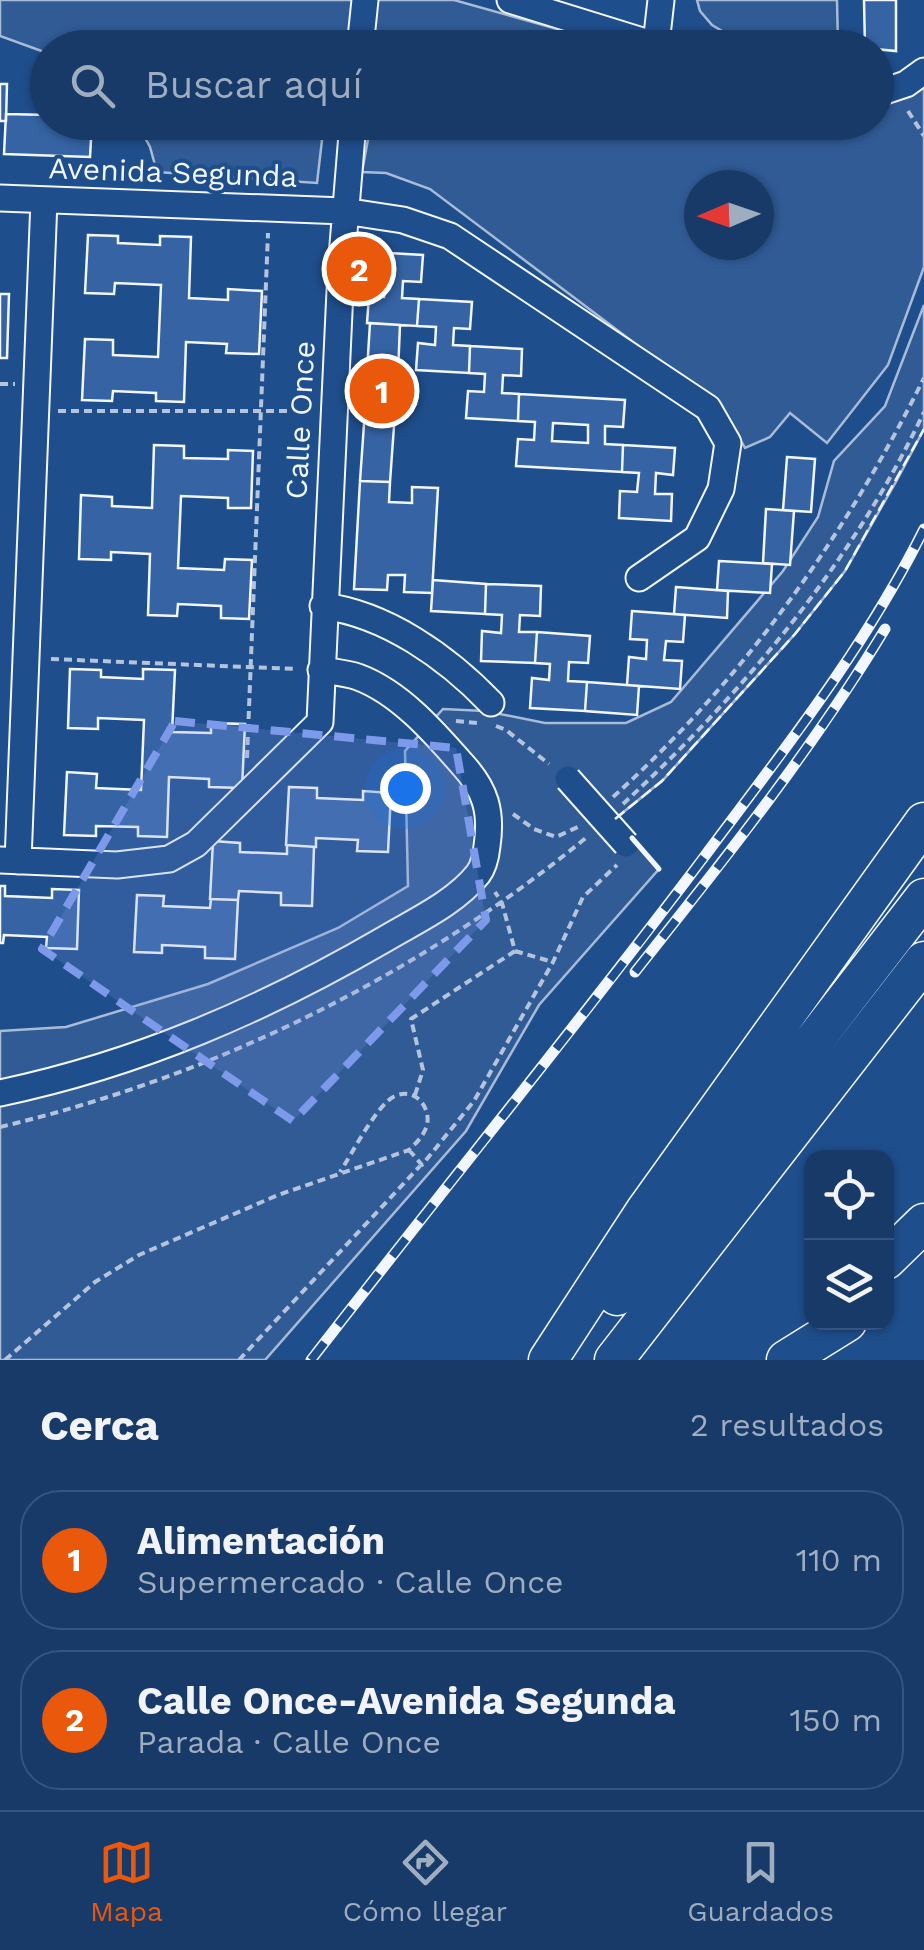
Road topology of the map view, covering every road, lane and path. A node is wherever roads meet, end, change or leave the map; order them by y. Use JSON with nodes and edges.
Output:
{"nodes":[{"id":1,"x":365,"y":0,"type":"edge"},
{"id":2,"x":510,"y":0,"type":"edge"},
{"id":3,"x":661,"y":0,"type":"edge"},
{"id":4,"x":362,"y":30,"type":"edge"},
{"id":5,"x":608,"y":30,"type":"edge"},
{"id":6,"x":660,"y":30,"type":"edge"},
{"id":7,"x":924,"y":71,"type":"edge"},
{"id":8,"x":894,"y":88,"type":"edge"},
{"id":9,"x":904,"y":104,"type":"dead end"},
{"id":10,"x":924,"y":136,"type":"edge"},
{"id":11,"x":351,"y":140,"type":"edge"},
{"id":12,"x":0,"y":198,"type":"edge"},
{"id":13,"x":44,"y":200,"type":"junction"},
{"id":14,"x":269,"y":208,"type":"junction"},
{"id":15,"x":344,"y":210,"type":"junction"},
{"id":16,"x":924,"y":378,"type":"edge"},
{"id":17,"x":36,"y":410,"type":"junction"},
{"id":18,"x":261,"y":411,"type":"junction"},
{"id":19,"x":334,"y":411,"type":"junction"},
{"id":20,"x":924,"y":412,"type":"edge"},
{"id":21,"x":639,"y":578,"type":"dead end"},
{"id":22,"x":323,"y":606,"type":"junction"},
{"id":23,"x":26,"y":658,"type":"junction"},
{"id":24,"x":251,"y":667,"type":"junction"},
{"id":25,"x":321,"y":670,"type":"junction"},
{"id":26,"x":490,"y":704,"type":"dead end"},
{"id":27,"x":431,"y":731,"type":"junction"},
{"id":28,"x":568,"y":780,"type":"joint"},
{"id":29,"x":246,"y":795,"type":"junction"},
{"id":30,"x":604,"y":804,"type":"dead end"},
{"id":31,"x":622,"y":804,"type":"dead end"},
{"id":32,"x":490,"y":805,"type":"junction"},
{"id":33,"x":592,"y":816,"type":"dead end"},
{"id":34,"x":924,"y":822,"type":"edge"},
{"id":35,"x":597,"y":827,"type":"dead end"},
{"id":36,"x":626,"y":844,"type":"joint"},
{"id":37,"x":9,"y":860,"type":"edge"},
{"id":38,"x":479,"y":873,"type":"junction"},
{"id":39,"x":924,"y":898,"type":"edge"},
{"id":40,"x":502,"y":903,"type":"junction"},
{"id":41,"x":514,"y":951,"type":"junction"},
{"id":42,"x":554,"y":962,"type":"junction"},
{"id":43,"x":924,"y":962,"type":"edge"},
{"id":44,"x":0,"y":1094,"type":"edge"},
{"id":45,"x":415,"y":1095,"type":"junction"},
{"id":46,"x":0,"y":1127,"type":"edge"},
{"id":47,"x":408,"y":1150,"type":"junction"},
{"id":48,"x":422,"y":1165,"type":"junction"},
{"id":49,"x":340,"y":1172,"type":"junction"},
{"id":50,"x":924,"y":1222,"type":"edge"},
{"id":51,"x":894,"y":1252,"type":"edge"},
{"id":52,"x":924,"y":1254,"type":"edge"},
{"id":53,"x":894,"y":1281,"type":"edge"},
{"id":54,"x":809,"y":1330,"type":"edge"},
{"id":55,"x":835,"y":1330,"type":"edge"},
{"id":56,"x":5,"y":1360,"type":"edge"},
{"id":57,"x":239,"y":1360,"type":"edge"},
{"id":58,"x":548,"y":1360,"type":"edge"},
{"id":59,"x":568,"y":1360,"type":"edge"},
{"id":60,"x":614,"y":1360,"type":"edge"},
{"id":61,"x":776,"y":1360,"type":"edge"},
{"id":62,"x":786,"y":1360,"type":"edge"}],
"edges":[{"from":1,"to":4,"type":"street"},
{"from":2,"to":5,"type":"street"},
{"from":3,"to":6,"type":"street"},
{"from":7,"to":8,"type":"street"},
{"from":9,"to":10,"type":"path"},
{"from":11,"to":15,"type":"street","name":"Calle Once"},
{"from":12,"to":13,"type":"street","name":"Avenida Segunda"},
{"from":13,"to":14,"type":"street","name":"Avenida Segunda"},
{"from":13,"to":17,"type":"street"},
{"from":14,"to":15,"type":"street","name":"Avenida Segunda"},
{"from":14,"to":18,"type":"path"},
{"from":15,"to":19,"type":"street","name":"Calle Once"},
{"from":15,"to":21,"type":"street","name":"Avenida Segunda"},
{"from":16,"to":30,"type":"path"},
{"from":17,"to":18,"type":"path"},
{"from":17,"to":23,"type":"street"},
{"from":18,"to":19,"type":"path"},
{"from":18,"to":24,"type":"path"},
{"from":19,"to":22,"type":"street","name":"Calle Once"},
{"from":20,"to":31,"type":"path"},
{"from":22,"to":25,"type":"street","name":"Calle Once"},
{"from":22,"to":26,"type":"street"},
{"from":23,"to":24,"type":"path"},
{"from":23,"to":37,"type":"street"},
{"from":24,"to":25,"type":"path"},
{"from":24,"to":29,"type":"path"},
{"from":25,"to":27,"type":"street"},
{"from":25,"to":29,"type":"street","name":"Calle Once"},
{"from":27,"to":28,"type":"path"},
{"from":27,"to":32,"type":"street"},
{"from":28,"to":36,"type":"street","bridge":true},
{"from":29,"to":37,"type":"street"},
{"from":32,"to":33,"type":"path"},
{"from":32,"to":38,"type":"street"},
{"from":34,"to":58,"type":"highway"},
{"from":35,"to":40,"type":"path"},
{"from":36,"to":42,"type":"path"},
{"from":38,"to":40,"type":"path"},
{"from":38,"to":44,"type":"street"},
{"from":39,"to":59,"type":"highway"},
{"from":40,"to":41,"type":"path"},
{"from":40,"to":46,"type":"path"},
{"from":41,"to":42,"type":"path"},
{"from":41,"to":45,"type":"path"},
{"from":42,"to":48,"type":"path"},
{"from":43,"to":60,"type":"highway"},
{"from":45,"to":47,"type":"path"},
{"from":45,"to":49,"type":"path"},
{"from":47,"to":48,"type":"path"},
{"from":47,"to":49,"type":"path"},
{"from":48,"to":57,"type":"path"},
{"from":49,"to":56,"type":"path"},
{"from":50,"to":51,"type":"highway"},
{"from":52,"to":53,"type":"highway"},
{"from":54,"to":61,"type":"highway"},
{"from":55,"to":62,"type":"highway"}]}
